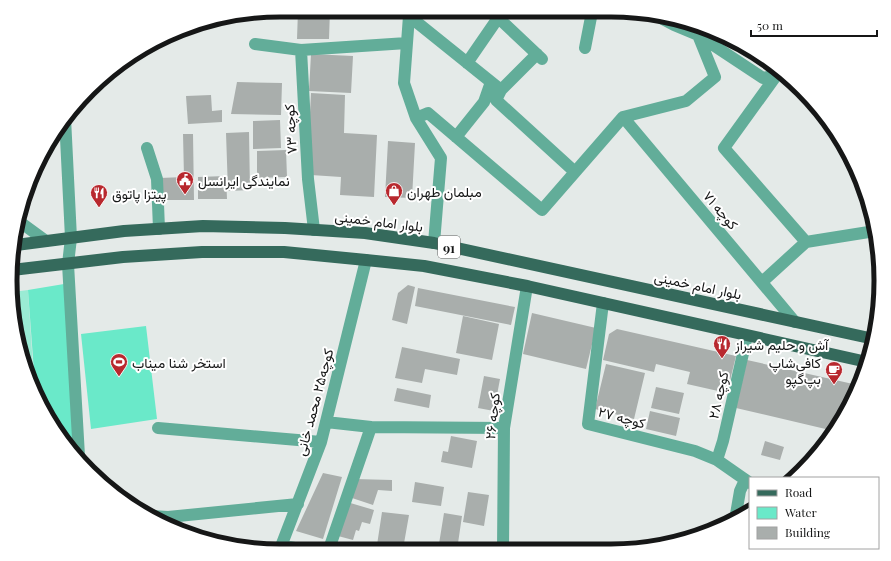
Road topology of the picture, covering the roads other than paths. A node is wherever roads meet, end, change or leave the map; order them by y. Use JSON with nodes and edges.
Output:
{"nodes":[{"id":1,"x":408,"y":17,"type":"edge"},
{"id":2,"x":413,"y":17,"type":"edge"},
{"id":3,"x":494,"y":17,"type":"edge"},
{"id":4,"x":497,"y":17,"type":"edge"},
{"id":5,"x":591,"y":17,"type":"edge"},
{"id":6,"x":673,"y":25,"type":"edge"},
{"id":7,"x":698,"y":35,"type":"junction"},
{"id":8,"x":407,"y":43,"type":"junction"},
{"id":9,"x":255,"y":44,"type":"dead end"},
{"id":10,"x":585,"y":48,"type":"dead end"},
{"id":11,"x":301,"y":50,"type":"junction"},
{"id":12,"x":467,"y":63,"type":"junction"},
{"id":13,"x":776,"y":76,"type":"edge"},
{"id":14,"x":778,"y":77,"type":"edge"},
{"id":15,"x":491,"y":82,"type":"junction"},
{"id":16,"x":501,"y":90,"type":"junction"},
{"id":17,"x":623,"y":117,"type":"junction"},
{"id":18,"x":416,"y":118,"type":"junction"},
{"id":19,"x":65,"y":128,"type":"edge"},
{"id":20,"x":456,"y":137,"type":"junction"},
{"id":21,"x":147,"y":148,"type":"dead end"},
{"id":22,"x":575,"y":172,"type":"junction"},
{"id":23,"x":23,"y":224,"type":"edge"},
{"id":24,"x":159,"y":229,"type":"junction"},
{"id":25,"x":314,"y":230,"type":"junction"},
{"id":26,"x":870,"y":232,"type":"edge"},
{"id":27,"x":71,"y":238,"type":"junction"},
{"id":28,"x":46,"y":241,"type":"junction"},
{"id":29,"x":806,"y":242,"type":"junction"},
{"id":30,"x":434,"y":243,"type":"junction"},
{"id":31,"x":19,"y":245,"type":"edge"},
{"id":32,"x":366,"y":260,"type":"junction"},
{"id":33,"x":68,"y":264,"type":"junction"},
{"id":34,"x":18,"y":269,"type":"edge"},
{"id":35,"x":762,"y":282,"type":"junction"},
{"id":36,"x":527,"y":286,"type":"junction"},
{"id":37,"x":603,"y":303,"type":"junction"},
{"id":38,"x":795,"y":322,"type":"junction"},
{"id":39,"x":747,"y":336,"type":"junction"},
{"id":40,"x":868,"y":338,"type":"edge"},
{"id":41,"x":861,"y":361,"type":"edge"},
{"id":42,"x":326,"y":422,"type":"junction"},
{"id":43,"x":371,"y":427,"type":"junction"},
{"id":44,"x":158,"y":428,"type":"dead end"},
{"id":45,"x":504,"y":428,"type":"junction"},
{"id":46,"x":321,"y":442,"type":"junction"},
{"id":47,"x":79,"y":450,"type":"edge"},
{"id":48,"x":717,"y":460,"type":"junction"},
{"id":49,"x":748,"y":481,"type":"edge"},
{"id":50,"x":298,"y":504,"type":"junction"},
{"id":51,"x":736,"y":512,"type":"edge"},
{"id":52,"x":172,"y":520,"type":"edge"},
{"id":53,"x":283,"y":544,"type":"edge"},
{"id":54,"x":331,"y":544,"type":"edge"},
{"id":55,"x":503,"y":544,"type":"edge"}],
"edges":[{"from":1,"to":8,"type":"street"},
{"from":2,"to":12,"type":"street"},
{"from":3,"to":12,"type":"street"},
{"from":4,"to":16,"type":"street"},
{"from":5,"to":10,"type":"street"},
{"from":6,"to":7,"type":"street"},
{"from":7,"to":13,"type":"street"},
{"from":7,"to":17,"type":"street"},
{"from":8,"to":11,"type":"street"},
{"from":8,"to":18,"type":"street"},
{"from":9,"to":11,"type":"street"},
{"from":11,"to":25,"type":"street","name":"کوچه ۷۳"},
{"from":12,"to":15,"type":"street"},
{"from":14,"to":29,"type":"street"},
{"from":15,"to":16,"type":"street"},
{"from":15,"to":20,"type":"street"},
{"from":16,"to":22,"type":"street"},
{"from":17,"to":22,"type":"street"},
{"from":17,"to":35,"type":"street","name":"کوچه ۷۱"},
{"from":18,"to":20,"type":"street"},
{"from":18,"to":30,"type":"street"},
{"from":19,"to":27,"type":"street"},
{"from":20,"to":22,"type":"street"},
{"from":21,"to":24,"type":"street"},
{"from":23,"to":28,"type":"street"},
{"from":24,"to":25,"type":"main road","name":"بلوار امام خمینی","number":"91"},
{"from":24,"to":27,"type":"main road","name":"بلوار امام خمینی","number":"91"},
{"from":25,"to":30,"type":"main road","name":"بلوار امام خمینی","number":"91"},
{"from":26,"to":29,"type":"street"},
{"from":27,"to":28,"type":"main road","name":"بلوار امام خمینی","number":"91"},
{"from":27,"to":33,"type":"street"},
{"from":28,"to":31,"type":"main road","name":"بلوار امام خمینی","number":"91"},
{"from":29,"to":35,"type":"street"},
{"from":30,"to":38,"type":"main road","name":"بلوار امام خمینی","number":"91"},
{"from":32,"to":33,"type":"main road","number":"91"},
{"from":32,"to":36,"type":"main road","number":"91"},
{"from":32,"to":42,"type":"street","name":"کوچه۲۵ محمد خانی"},
{"from":33,"to":34,"type":"main road","number":"91"},
{"from":33,"to":47,"type":"street"},
{"from":35,"to":38,"type":"street","name":"کوچه ۷۱"},
{"from":36,"to":37,"type":"main road","number":"91"},
{"from":36,"to":45,"type":"street","name":"کوچه ۲۶"},
{"from":37,"to":39,"type":"main road","number":"91"},
{"from":37,"to":48,"type":"street","name":"کوچه ۲۷"},
{"from":38,"to":40,"type":"main road","name":"بلوار امام خمینی","number":"91"},
{"from":39,"to":41,"type":"main road","number":"91"},
{"from":39,"to":48,"type":"street","name":"کوچه ۲۸"},
{"from":42,"to":43,"type":"street"},
{"from":42,"to":46,"type":"street","name":"کوچه۲۵ محمد خانی"},
{"from":43,"to":45,"type":"street"},
{"from":43,"to":54,"type":"street"},
{"from":44,"to":46,"type":"street"},
{"from":45,"to":55,"type":"street","name":"کوچه ۲۶"},
{"from":46,"to":50,"type":"street","name":"کوچه۲۵ محمد خانی"},
{"from":48,"to":49,"type":"street"},
{"from":49,"to":51,"type":"street"},
{"from":50,"to":52,"type":"street"},
{"from":50,"to":53,"type":"street","name":"کوچه۲۵ محمد خانی"}]}
